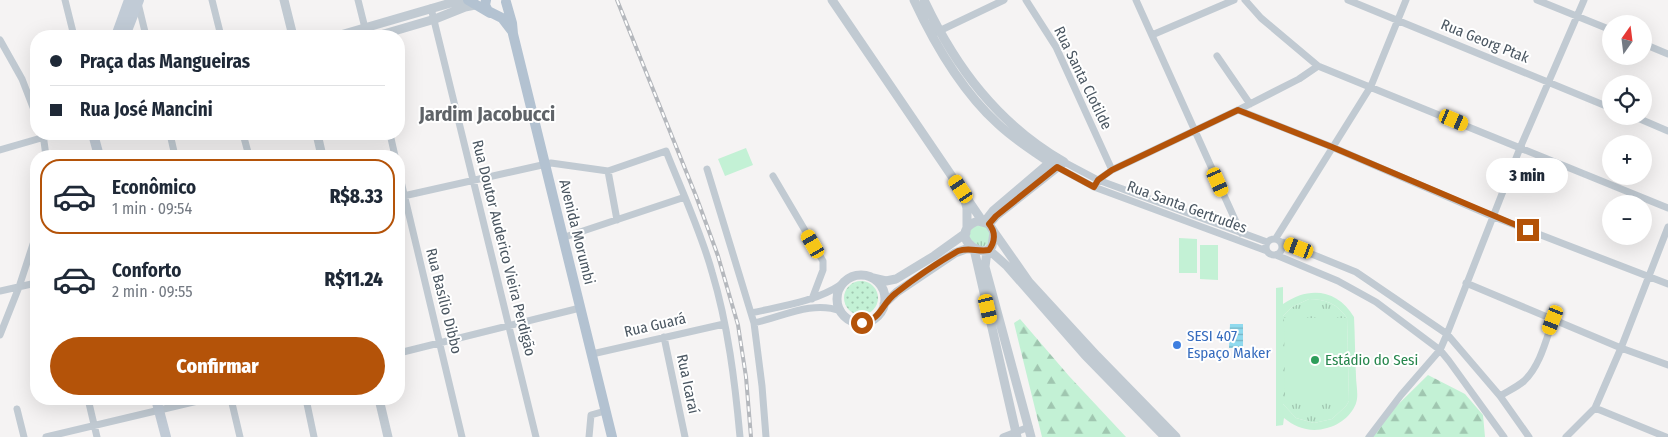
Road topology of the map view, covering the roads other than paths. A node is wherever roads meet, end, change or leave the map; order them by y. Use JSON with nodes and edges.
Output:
{"nodes":[{"id":1,"x":65,"y":0,"type":"edge"},
{"id":2,"x":212,"y":0,"type":"edge"},
{"id":3,"x":284,"y":0,"type":"edge"},
{"id":4,"x":358,"y":0,"type":"edge"},
{"id":5,"x":461,"y":0,"type":"edge"},
{"id":6,"x":486,"y":0,"type":"edge"},
{"id":7,"x":832,"y":0,"type":"edge"},
{"id":8,"x":914,"y":0,"type":"edge"},
{"id":9,"x":924,"y":0,"type":"edge"},
{"id":10,"x":1004,"y":0,"type":"edge"},
{"id":11,"x":1026,"y":0,"type":"edge"},
{"id":12,"x":1136,"y":0,"type":"edge"},
{"id":13,"x":1234,"y":0,"type":"edge"},
{"id":14,"x":1245,"y":0,"type":"edge"},
{"id":15,"x":1348,"y":0,"type":"edge"},
{"id":16,"x":1406,"y":0,"type":"edge"},
{"id":17,"x":1537,"y":0,"type":"edge"},
{"id":18,"x":1584,"y":0,"type":"edge"},
{"id":19,"x":136,"y":1,"type":"edge"},
{"id":20,"x":505,"y":1,"type":"edge"},
{"id":21,"x":472,"y":3,"type":"edge"},
{"id":22,"x":431,"y":8,"type":"junction"},
{"id":23,"x":492,"y":14,"type":"junction"},
{"id":24,"x":1577,"y":16,"type":"junction"},
{"id":25,"x":435,"y":19,"type":"junction"},
{"id":26,"x":1398,"y":20,"type":"junction"},
{"id":27,"x":1602,"y":26,"type":"edge"},
{"id":28,"x":72,"y":30,"type":"edge"},
{"id":29,"x":119,"y":30,"type":"edge"},
{"id":30,"x":127,"y":30,"type":"edge"},
{"id":31,"x":144,"y":30,"type":"edge"},
{"id":32,"x":220,"y":30,"type":"edge"},
{"id":33,"x":292,"y":30,"type":"edge"},
{"id":34,"x":366,"y":30,"type":"edge"},
{"id":35,"x":371,"y":30,"type":"edge"},
{"id":36,"x":397,"y":30,"type":"edge"},
{"id":37,"x":935,"y":33,"type":"junction"},
{"id":38,"x":513,"y":34,"type":"junction"},
{"id":39,"x":1152,"y":35,"type":"junction"},
{"id":40,"x":0,"y":40,"type":"edge"},
{"id":41,"x":1652,"y":47,"type":"edge"},
{"id":42,"x":1668,"y":54,"type":"edge"},
{"id":43,"x":1217,"y":56,"type":"dead end"},
{"id":44,"x":1318,"y":66,"type":"junction"},
{"id":45,"x":1549,"y":82,"type":"junction"},
{"id":46,"x":1371,"y":86,"type":"junction"},
{"id":47,"x":30,"y":100,"type":"edge"},
{"id":48,"x":1250,"y":104,"type":"junction"},
{"id":49,"x":1602,"y":104,"type":"edge"},
{"id":50,"x":1238,"y":110,"type":"junction"},
{"id":51,"x":1652,"y":124,"type":"edge"},
{"id":52,"x":1668,"y":130,"type":"edge"},
{"id":53,"x":1196,"y":131,"type":"junction"},
{"id":54,"x":30,"y":140,"type":"edge"},
{"id":55,"x":1332,"y":147,"type":"junction"},
{"id":56,"x":1520,"y":148,"type":"junction"},
{"id":57,"x":0,"y":150,"type":"edge"},
{"id":58,"x":1057,"y":162,"type":"junction"},
{"id":59,"x":545,"y":165,"type":"junction"},
{"id":60,"x":707,"y":169,"type":"dead end"},
{"id":61,"x":1112,"y":170,"type":"junction"},
{"id":62,"x":608,"y":171,"type":"junction"},
{"id":63,"x":773,"y":176,"type":"dead end"},
{"id":64,"x":473,"y":180,"type":"junction"},
{"id":65,"x":1098,"y":180,"type":"junction"},
{"id":66,"x":1094,"y":187,"type":"junction"},
{"id":67,"x":961,"y":189,"type":"junction"},
{"id":68,"x":405,"y":196,"type":"edge"},
{"id":69,"x":685,"y":197,"type":"junction"},
{"id":70,"x":405,"y":208,"type":"edge"},
{"id":71,"x":1668,"y":208,"type":"edge"},
{"id":72,"x":1494,"y":217,"type":"junction"},
{"id":73,"x":617,"y":220,"type":"junction"},
{"id":74,"x":987,"y":225,"type":"junction"},
{"id":75,"x":1668,"y":227,"type":"edge"},
{"id":76,"x":967,"y":231,"type":"junction"},
{"id":77,"x":1241,"y":233,"type":"junction"},
{"id":78,"x":562,"y":238,"type":"junction"},
{"id":79,"x":1279,"y":240,"type":"junction"},
{"id":80,"x":1267,"y":242,"type":"junction"},
{"id":81,"x":974,"y":249,"type":"junction"},
{"id":82,"x":988,"y":251,"type":"junction"},
{"id":83,"x":1267,"y":251,"type":"junction"},
{"id":84,"x":30,"y":253,"type":"edge"},
{"id":85,"x":1276,"y":255,"type":"junction"},
{"id":86,"x":1648,"y":276,"type":"junction"},
{"id":87,"x":872,"y":277,"type":"junction"},
{"id":88,"x":1466,"y":283,"type":"junction"},
{"id":89,"x":30,"y":284,"type":"edge"},
{"id":90,"x":842,"y":284,"type":"junction"},
{"id":91,"x":1668,"y":284,"type":"edge"},
{"id":92,"x":19,"y":287,"type":"junction"},
{"id":93,"x":0,"y":291,"type":"edge"},
{"id":94,"x":812,"y":299,"type":"junction"},
{"id":95,"x":884,"y":304,"type":"junction"},
{"id":96,"x":580,"y":308,"type":"junction"},
{"id":97,"x":841,"y":311,"type":"junction"},
{"id":98,"x":751,"y":313,"type":"junction"},
{"id":99,"x":1553,"y":320,"type":"junction"},
{"id":100,"x":754,"y":322,"type":"junction"},
{"id":101,"x":724,"y":324,"type":"junction"},
{"id":102,"x":509,"y":325,"type":"junction"},
{"id":103,"x":1448,"y":334,"type":"junction"},
{"id":104,"x":0,"y":335,"type":"edge"},
{"id":105,"x":664,"y":337,"type":"junction"},
{"id":106,"x":440,"y":342,"type":"junction"},
{"id":107,"x":1621,"y":348,"type":"junction"},
{"id":108,"x":1440,"y":350,"type":"junction"},
{"id":109,"x":405,"y":351,"type":"edge"},
{"id":110,"x":592,"y":354,"type":"junction"},
{"id":111,"x":1668,"y":365,"type":"edge"},
{"id":112,"x":1500,"y":396,"type":"junction"},
{"id":113,"x":89,"y":405,"type":"edge"},
{"id":114,"x":158,"y":405,"type":"edge"},
{"id":115,"x":180,"y":405,"type":"edge"},
{"id":116,"x":232,"y":405,"type":"edge"},
{"id":117,"x":307,"y":405,"type":"edge"},
{"id":118,"x":380,"y":405,"type":"edge"},
{"id":119,"x":1595,"y":408,"type":"junction"},
{"id":120,"x":17,"y":409,"type":"dead end"},
{"id":121,"x":159,"y":410,"type":"junction"},
{"id":122,"x":605,"y":411,"type":"junction"},
{"id":123,"x":94,"y":425,"type":"junction"},
{"id":124,"x":1029,"y":427,"type":"junction"},
{"id":125,"x":1016,"y":435,"type":"edge"},
{"id":126,"x":24,"y":437,"type":"edge"},
{"id":127,"x":46,"y":437,"type":"edge"},
{"id":128,"x":97,"y":437,"type":"edge"},
{"id":129,"x":166,"y":437,"type":"edge"},
{"id":130,"x":240,"y":437,"type":"edge"},
{"id":131,"x":314,"y":437,"type":"edge"},
{"id":132,"x":388,"y":437,"type":"edge"},
{"id":133,"x":462,"y":437,"type":"edge"},
{"id":134,"x":536,"y":437,"type":"edge"},
{"id":135,"x":589,"y":437,"type":"edge"},
{"id":136,"x":612,"y":437,"type":"edge"},
{"id":137,"x":685,"y":437,"type":"edge"},
{"id":138,"x":740,"y":437,"type":"edge"},
{"id":139,"x":766,"y":437,"type":"edge"},
{"id":140,"x":1003,"y":437,"type":"edge"},
{"id":141,"x":1031,"y":437,"type":"edge"},
{"id":142,"x":1165,"y":437,"type":"edge"},
{"id":143,"x":1176,"y":437,"type":"edge"},
{"id":144,"x":1369,"y":437,"type":"edge"},
{"id":145,"x":1504,"y":437,"type":"edge"},
{"id":146,"x":1529,"y":437,"type":"edge"},
{"id":147,"x":1566,"y":437,"type":"edge"},
{"id":148,"x":1666,"y":437,"type":"edge"}],
"edges":[{"from":1,"to":28,"type":"street"},
{"from":2,"to":32,"type":"street"},
{"from":3,"to":33,"type":"street"},
{"from":4,"to":34,"type":"street"},
{"from":5,"to":22,"type":"street"},
{"from":6,"to":23,"type":"main road"},
{"from":7,"to":67,"type":"street"},
{"from":8,"to":37,"type":"street","name":"Rua Santa Gertrudes"},
{"from":9,"to":37,"type":"street","name":"Rua Santa Gertrudes"},
{"from":10,"to":37,"type":"street"},
{"from":11,"to":61,"type":"street","name":"Rua Santa Clotilde"},
{"from":12,"to":39,"type":"street"},
{"from":13,"to":39,"type":"street"},
{"from":14,"to":44,"type":"street"},
{"from":15,"to":26,"type":"street","name":"Rua Georg Ptak"},
{"from":16,"to":26,"type":"street"},
{"from":17,"to":24,"type":"street"},
{"from":18,"to":24,"type":"street"},
{"from":19,"to":29,"type":"main road"},
{"from":19,"to":30,"type":"main road"},
{"from":19,"to":31,"type":"street"},
{"from":20,"to":23,"type":"main road"},
{"from":20,"to":38,"type":"main road","name":"Avenida Morumbi"},
{"from":21,"to":23,"type":"main road","name":"Avenida Morumbi"},
{"from":21,"to":25,"type":"street"},
{"from":22,"to":25,"type":"street","name":"Rua Doutor Auderico Vieira Perdigão"},
{"from":22,"to":35,"type":"street"},
{"from":23,"to":38,"type":"main road","name":"Avenida Morumbi"},
{"from":24,"to":27,"type":"street"},
{"from":24,"to":45,"type":"street"},
{"from":25,"to":36,"type":"street"},
{"from":25,"to":64,"type":"street","name":"Rua Doutor Auderico Vieira Perdigão"},
{"from":26,"to":45,"type":"street","name":"Rua Georg Ptak"},
{"from":26,"to":46,"type":"street"},
{"from":37,"to":58,"type":"street","name":"Rua Santa Gertrudes"},
{"from":38,"to":59,"type":"main road","name":"Avenida Morumbi"},
{"from":39,"to":53,"type":"street"},
{"from":40,"to":47,"type":"street"},
{"from":41,"to":42,"type":"street"},
{"from":43,"to":48,"type":"street"},
{"from":44,"to":46,"type":"street"},
{"from":44,"to":48,"type":"street"},
{"from":45,"to":49,"type":"street","name":"Rua Georg Ptak"},
{"from":45,"to":56,"type":"street"},
{"from":46,"to":55,"type":"street"},
{"from":46,"to":56,"type":"street"},
{"from":48,"to":50,"type":"street"},
{"from":50,"to":53,"type":"street"},
{"from":50,"to":55,"type":"street"},
{"from":51,"to":52,"type":"street"},
{"from":53,"to":61,"type":"street"},
{"from":53,"to":77,"type":"street"},
{"from":54,"to":57,"type":"street"},
{"from":55,"to":72,"type":"street"},
{"from":55,"to":79,"type":"street"},
{"from":56,"to":71,"type":"street"},
{"from":56,"to":72,"type":"street"},
{"from":58,"to":65,"type":"street","name":"Rua Santa Gertrudes"},
{"from":58,"to":66,"type":"street","name":"Rua Santa Gertrudes"},
{"from":58,"to":74,"type":"street"},
{"from":59,"to":62,"type":"street"},
{"from":59,"to":64,"type":"street"},
{"from":59,"to":78,"type":"main road","name":"Avenida Morumbi"},
{"from":60,"to":98,"type":"street"},
{"from":61,"to":65,"type":"street"},
{"from":62,"to":69,"type":"street"},
{"from":62,"to":73,"type":"street"},
{"from":63,"to":94,"type":"street"},
{"from":64,"to":68,"type":"street"},
{"from":64,"to":102,"type":"street","name":"Rua Doutor Auderico Vieira Perdigão"},
{"from":65,"to":66,"type":"street"},
{"from":65,"to":77,"type":"street","name":"Rua Santa Gertrudes"},
{"from":66,"to":83,"type":"street","name":"Rua Santa Gertrudes"},
{"from":67,"to":74,"type":"street"},
{"from":67,"to":76,"type":"street"},
{"from":69,"to":73,"type":"street"},
{"from":69,"to":101,"type":"street"},
{"from":70,"to":106,"type":"street","name":"Rua Basílio Dibbo"},
{"from":72,"to":86,"type":"street"},
{"from":72,"to":88,"type":"street"},
{"from":73,"to":78,"type":"street"},
{"from":74,"to":76,"type":"street"},
{"from":74,"to":82,"type":"street"},
{"from":74,"to":143,"type":"street"},
{"from":75,"to":86,"type":"street"},
{"from":76,"to":81,"type":"street"},
{"from":76,"to":87,"type":"street"},
{"from":77,"to":80,"type":"street","name":"Rua Santa Gertrudes"},
{"from":78,"to":96,"type":"main road","name":"Avenida Morumbi"},
{"from":79,"to":80,"type":"street"},
{"from":79,"to":85,"type":"street"},
{"from":79,"to":103,"type":"street"},
{"from":80,"to":83,"type":"street"},
{"from":81,"to":82,"type":"street"},
{"from":81,"to":95,"type":"street"},
{"from":81,"to":125,"type":"street"},
{"from":82,"to":124,"type":"street"},
{"from":82,"to":142,"type":"street"},
{"from":83,"to":85,"type":"street"},
{"from":84,"to":92,"type":"street"},
{"from":85,"to":108,"type":"street"},
{"from":86,"to":91,"type":"street"},
{"from":86,"to":107,"type":"street"},
{"from":87,"to":90,"type":"street"},
{"from":87,"to":95,"type":"street"},
{"from":88,"to":99,"type":"street"},
{"from":88,"to":103,"type":"street"},
{"from":89,"to":92,"type":"street"},
{"from":90,"to":94,"type":"street"},
{"from":90,"to":97,"type":"street"},
{"from":92,"to":93,"type":"street"},
{"from":92,"to":104,"type":"street"},
{"from":94,"to":98,"type":"street"},
{"from":95,"to":97,"type":"street"},
{"from":96,"to":102,"type":"street"},
{"from":96,"to":110,"type":"main road","name":"Avenida Morumbi"},
{"from":97,"to":100,"type":"street"},
{"from":98,"to":100,"type":"street"},
{"from":99,"to":107,"type":"street"},
{"from":99,"to":112,"type":"street"},
{"from":100,"to":139,"type":"street"},
{"from":101,"to":105,"type":"street","name":"Rua Guará"},
{"from":101,"to":138,"type":"street"},
{"from":102,"to":106,"type":"street"},
{"from":102,"to":134,"type":"street","name":"Rua Doutor Auderico Vieira Perdigão"},
{"from":103,"to":108,"type":"street"},
{"from":103,"to":112,"type":"street"},
{"from":105,"to":110,"type":"street","name":"Rua Guará"},
{"from":105,"to":137,"type":"street","name":"Rua Icaraí"},
{"from":106,"to":109,"type":"street"},
{"from":106,"to":133,"type":"street","name":"Rua Basílio Dibbo"},
{"from":107,"to":111,"type":"street"},
{"from":107,"to":119,"type":"street"},
{"from":108,"to":144,"type":"street"},
{"from":108,"to":145,"type":"street"},
{"from":110,"to":122,"type":"main road","name":"Avenida Morumbi"},
{"from":112,"to":146,"type":"street"},
{"from":113,"to":123,"type":"street"},
{"from":114,"to":121,"type":"main road"},
{"from":115,"to":121,"type":"street"},
{"from":116,"to":130,"type":"street"},
{"from":117,"to":131,"type":"street"},
{"from":118,"to":132,"type":"street"},
{"from":119,"to":147,"type":"street"},
{"from":119,"to":148,"type":"street"},
{"from":120,"to":126,"type":"street"},
{"from":121,"to":123,"type":"street"},
{"from":121,"to":129,"type":"main road"},
{"from":122,"to":135,"type":"street"},
{"from":122,"to":136,"type":"main road","name":"Avenida Morumbi"},
{"from":123,"to":127,"type":"street"},
{"from":123,"to":128,"type":"street"},
{"from":124,"to":125,"type":"street"},
{"from":124,"to":141,"type":"street"},
{"from":125,"to":140,"type":"street"}]}
